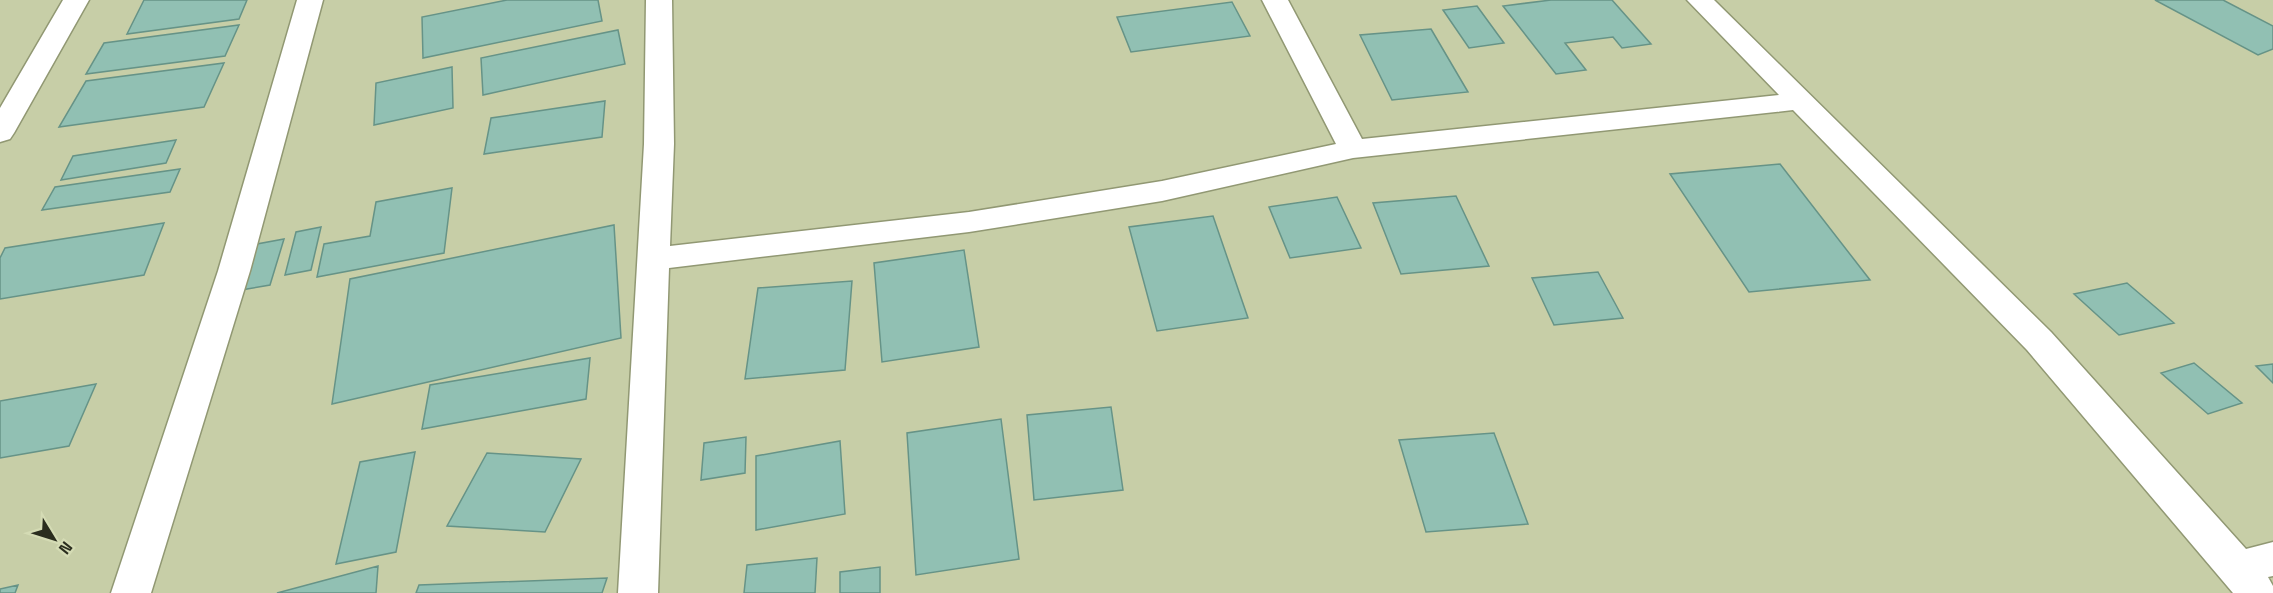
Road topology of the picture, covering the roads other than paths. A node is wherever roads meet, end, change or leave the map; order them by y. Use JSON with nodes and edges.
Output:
{"nodes":[{"id":1,"x":76,"y":0,"type":"edge"},
{"id":2,"x":310,"y":0,"type":"edge"},
{"id":3,"x":659,"y":0,"type":"edge"},
{"id":4,"x":1275,"y":0,"type":"edge"},
{"id":5,"x":1700,"y":0,"type":"edge"},
{"id":6,"x":11,"y":93,"type":"edge"},
{"id":7,"x":1800,"y":101,"type":"junction"},
{"id":8,"x":0,"y":133,"type":"edge"},
{"id":9,"x":1353,"y":149,"type":"junction"},
{"id":10,"x":654,"y":260,"type":"junction"},
{"id":11,"x":2256,"y":573,"type":"edge"},
{"id":12,"x":131,"y":593,"type":"edge"},
{"id":13,"x":638,"y":593,"type":"edge"}],
"edges":[{"from":1,"to":6,"type":"street"},
{"from":2,"to":12,"type":"street"},
{"from":3,"to":10,"type":"street"},
{"from":4,"to":9,"type":"street"},
{"from":5,"to":7,"type":"street"},
{"from":6,"to":8,"type":"street"},
{"from":7,"to":9,"type":"street"},
{"from":7,"to":11,"type":"street"},
{"from":9,"to":10,"type":"street"},
{"from":10,"to":13,"type":"street"}]}
